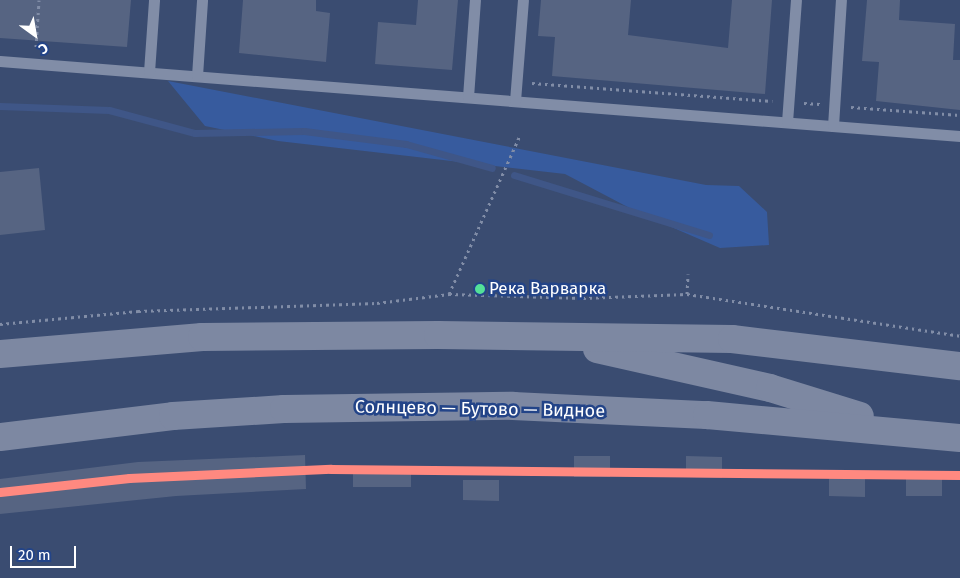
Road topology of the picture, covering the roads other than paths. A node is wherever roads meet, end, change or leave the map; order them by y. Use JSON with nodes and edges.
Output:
{"nodes":[{"id":1,"x":154,"y":0,"type":"edge"},
{"id":2,"x":202,"y":0,"type":"edge"},
{"id":3,"x":474,"y":0,"type":"edge"},
{"id":4,"x":523,"y":0,"type":"edge"},
{"id":5,"x":796,"y":0,"type":"edge"},
{"id":6,"x":841,"y":0,"type":"edge"},
{"id":7,"x":0,"y":61,"type":"edge"},
{"id":8,"x":149,"y":72,"type":"junction"},
{"id":9,"x":197,"y":76,"type":"junction"},
{"id":10,"x":468,"y":97,"type":"junction"},
{"id":11,"x":516,"y":101,"type":"junction"},
{"id":12,"x":788,"y":122,"type":"junction"},
{"id":13,"x":832,"y":126,"type":"junction"},
{"id":14,"x":960,"y":136,"type":"edge"},
{"id":15,"x":547,"y":338,"type":"junction"},
{"id":16,"x":0,"y":354,"type":"edge"},
{"id":17,"x":960,"y":366,"type":"edge"},
{"id":18,"x":907,"y":430,"type":"junction"},
{"id":19,"x":0,"y":436,"type":"edge"},
{"id":20,"x":960,"y":438,"type":"edge"}],
"edges":[{"from":1,"to":8,"type":"lane"},
{"from":2,"to":9,"type":"lane"},
{"from":3,"to":10,"type":"lane"},
{"from":4,"to":11,"type":"lane"},
{"from":5,"to":12,"type":"lane"},
{"from":6,"to":13,"type":"lane"},
{"from":7,"to":8,"type":"lane"},
{"from":8,"to":9,"type":"lane"},
{"from":9,"to":10,"type":"lane"},
{"from":10,"to":11,"type":"lane"},
{"from":11,"to":12,"type":"lane"},
{"from":12,"to":13,"type":"lane"},
{"from":13,"to":14,"type":"lane"},
{"from":15,"to":16,"type":"main road"},
{"from":15,"to":17,"type":"main road"},
{"from":15,"to":18,"type":"main road"},
{"from":18,"to":19,"type":"main road","name":"Солнцево — Бутово — Видное"},
{"from":18,"to":20,"type":"main road","name":"Солнцево — Бутово — Видное"}]}
